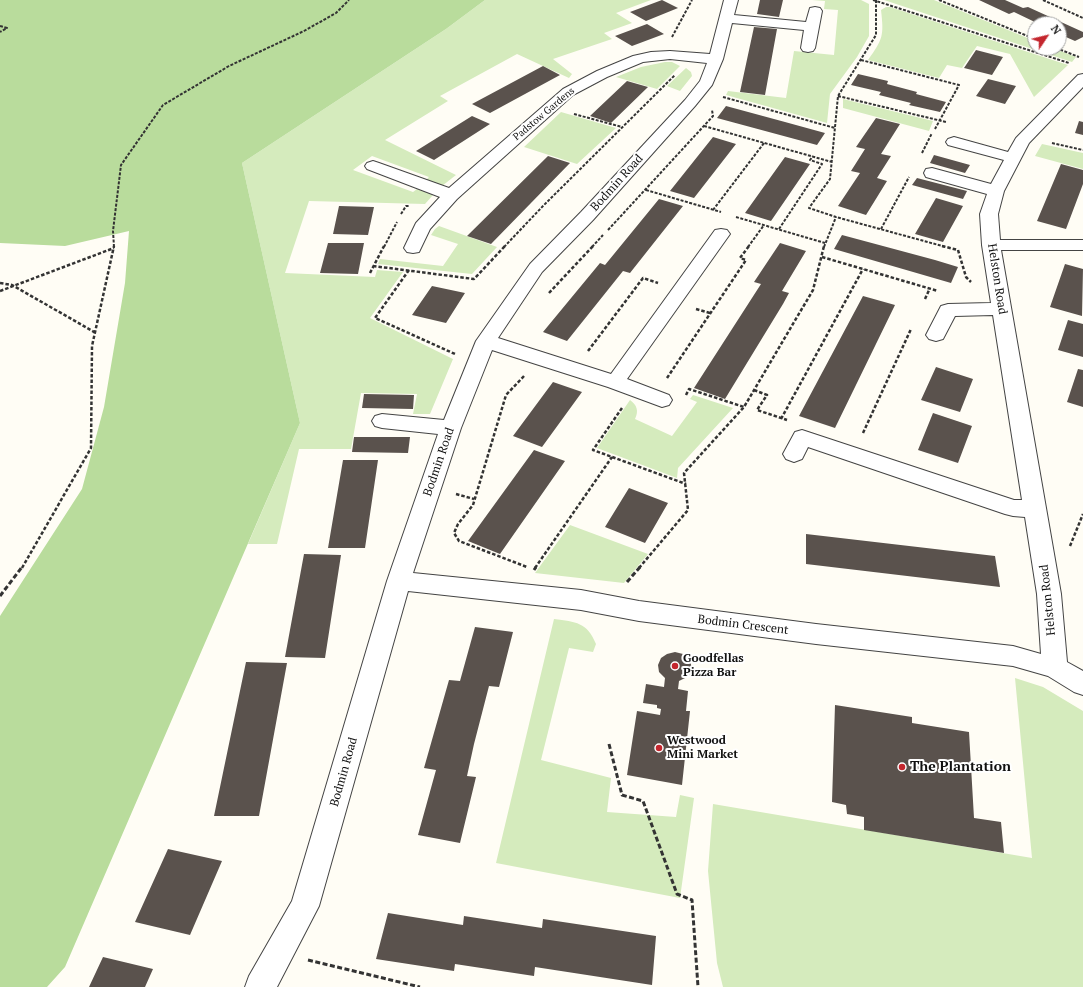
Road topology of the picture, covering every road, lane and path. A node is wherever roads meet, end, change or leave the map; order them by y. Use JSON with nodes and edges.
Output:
{"nodes":[{"id":1,"x":349,"y":0,"type":"edge"},
{"id":2,"x":692,"y":0,"type":"edge"},
{"id":3,"x":873,"y":0,"type":"edge"},
{"id":4,"x":876,"y":0,"type":"edge"},
{"id":5,"x":939,"y":0,"type":"edge"},
{"id":6,"x":1043,"y":0,"type":"edge"},
{"id":7,"x":728,"y":9,"type":"edge"},
{"id":8,"x":815,"y":11,"type":"dead end"},
{"id":9,"x":1083,"y":18,"type":"edge"},
{"id":10,"x":0,"y":26,"type":"edge"},
{"id":11,"x":812,"y":27,"type":"junction"},
{"id":12,"x":0,"y":32,"type":"edge"},
{"id":13,"x":1027,"y":37,"type":"edge"},
{"id":14,"x":808,"y":48,"type":"dead end"},
{"id":15,"x":1067,"y":52,"type":"edge"},
{"id":16,"x":670,"y":55,"type":"junction"},
{"id":17,"x":694,"y":56,"type":"junction"},
{"id":18,"x":716,"y":59,"type":"junction"},
{"id":19,"x":1083,"y":59,"type":"edge"},
{"id":20,"x":861,"y":60,"type":"junction"},
{"id":21,"x":1079,"y":72,"type":"edge"},
{"id":22,"x":722,"y":96,"type":"dead end"},
{"id":23,"x":838,"y":96,"type":"junction"},
{"id":24,"x":550,"y":107,"type":"junction"},
{"id":25,"x":939,"y":121,"type":"junction"},
{"id":26,"x":947,"y":122,"type":"dead end"},
{"id":27,"x":704,"y":126,"type":"dead end"},
{"id":28,"x":622,"y":127,"type":"junction"},
{"id":29,"x":835,"y":128,"type":"junction"},
{"id":30,"x":1027,"y":136,"type":"junction"},
{"id":31,"x":954,"y":142,"type":"dead end"},
{"id":32,"x":764,"y":143,"type":"junction"},
{"id":33,"x":1083,"y":150,"type":"edge"},
{"id":34,"x":921,"y":155,"type":"dead end"},
{"id":35,"x":813,"y":156,"type":"junction"},
{"id":36,"x":1013,"y":158,"type":"junction"},
{"id":37,"x":832,"y":162,"type":"junction"},
{"id":38,"x":373,"y":166,"type":"dead end"},
{"id":39,"x":932,"y":173,"type":"dead end"},
{"id":40,"x":910,"y":175,"type":"dead end"},
{"id":41,"x":996,"y":191,"type":"junction"},
{"id":42,"x":451,"y":195,"type":"junction"},
{"id":43,"x":713,"y":210,"type":"dead end"},
{"id":44,"x":836,"y":217,"type":"junction"},
{"id":45,"x":764,"y":225,"type":"dead end"},
{"id":46,"x":881,"y":229,"type":"junction"},
{"id":47,"x":779,"y":230,"type":"dead end"},
{"id":48,"x":721,"y":234,"type":"dead end"},
{"id":49,"x":991,"y":245,"type":"junction"},
{"id":50,"x":1083,"y":245,"type":"edge"},
{"id":51,"x":114,"y":248,"type":"junction"},
{"id":52,"x":413,"y":248,"type":"dead end"},
{"id":53,"x":822,"y":257,"type":"junction"},
{"id":54,"x":373,"y":266,"type":"dead end"},
{"id":55,"x":863,"y":269,"type":"junction"},
{"id":56,"x":409,"y":270,"type":"junction"},
{"id":57,"x":0,"y":283,"type":"edge"},
{"id":58,"x":12,"y":285,"type":"junction"},
{"id":59,"x":930,"y":288,"type":"junction"},
{"id":60,"x":680,"y":290,"type":"junction"},
{"id":61,"x":0,"y":291,"type":"edge"},
{"id":62,"x":944,"y":293,"type":"dead end"},
{"id":63,"x":923,"y":303,"type":"dead end"},
{"id":64,"x":1002,"y":309,"type":"junction"},
{"id":65,"x":913,"y":324,"type":"dead end"},
{"id":66,"x":96,"y":333,"type":"junction"},
{"id":67,"x":936,"y":334,"type":"dead end"},
{"id":68,"x":486,"y":340,"type":"junction"},
{"id":69,"x":541,"y":358,"type":"junction"},
{"id":70,"x":476,"y":364,"type":"junction"},
{"id":71,"x":575,"y":369,"type":"junction"},
{"id":72,"x":616,"y":382,"type":"junction"},
{"id":73,"x":671,"y":382,"type":"dead end"},
{"id":74,"x":683,"y":387,"type":"dead end"},
{"id":75,"x":689,"y":389,"type":"junction"},
{"id":76,"x":754,"y":390,"type":"junction"},
{"id":77,"x":647,"y":394,"type":"junction"},
{"id":78,"x":744,"y":407,"type":"junction"},
{"id":79,"x":781,"y":419,"type":"junction"},
{"id":80,"x":382,"y":421,"type":"dead end"},
{"id":81,"x":451,"y":428,"type":"junction"},
{"id":82,"x":798,"y":445,"type":"joint"},
{"id":83,"x":854,"y":454,"type":"junction"},
{"id":84,"x":612,"y":458,"type":"junction"},
{"id":85,"x":686,"y":484,"type":"junction"},
{"id":86,"x":1036,"y":510,"type":"junction"},
{"id":87,"x":534,"y":570,"type":"junction"},
{"id":88,"x":399,"y":581,"type":"junction"},
{"id":89,"x":518,"y":593,"type":"junction"},
{"id":90,"x":0,"y":596,"type":"edge"},
{"id":91,"x":608,"y":604,"type":"junction"},
{"id":92,"x":1055,"y":668,"type":"junction"},
{"id":93,"x":1083,"y":684,"type":"edge"},
{"id":94,"x":609,"y":744,"type":"dead end"},
{"id":95,"x":279,"y":952,"type":"junction"},
{"id":96,"x":260,"y":987,"type":"edge"},
{"id":97,"x":420,"y":987,"type":"edge"},
{"id":98,"x":698,"y":987,"type":"edge"}],
"edges":[{"from":1,"to":51,"type":"path"},
{"from":2,"to":16,"type":"path"},
{"from":3,"to":4,"type":"path"},
{"from":4,"to":20,"type":"path"},
{"from":4,"to":21,"type":"path"},
{"from":5,"to":13,"type":"path"},
{"from":6,"to":9,"type":"path"},
{"from":7,"to":11,"type":"street"},
{"from":7,"to":18,"type":"street","name":"Bodmin Road"},
{"from":8,"to":11,"type":"street"},
{"from":10,"to":12,"type":"path"},
{"from":11,"to":14,"type":"street"},
{"from":15,"to":19,"type":"path"},
{"from":16,"to":17,"type":"street","name":"Padstow Gardens"},
{"from":16,"to":24,"type":"street","name":"Padstow Gardens"},
{"from":17,"to":18,"type":"street","name":"Padstow Gardens"},
{"from":17,"to":28,"type":"path"},
{"from":18,"to":68,"type":"street","name":"Bodmin Road"},
{"from":20,"to":23,"type":"path"},
{"from":20,"to":25,"type":"path"},
{"from":21,"to":30,"type":"street","name":"Helston Road"},
{"from":22,"to":29,"type":"path"},
{"from":23,"to":25,"type":"path"},
{"from":23,"to":29,"type":"path"},
{"from":24,"to":28,"type":"path"},
{"from":24,"to":42,"type":"street","name":"Padstow Gardens"},
{"from":25,"to":26,"type":"path"},
{"from":25,"to":34,"type":"path"},
{"from":27,"to":32,"type":"path"},
{"from":28,"to":56,"type":"path"},
{"from":29,"to":37,"type":"path"},
{"from":30,"to":33,"type":"path"},
{"from":30,"to":36,"type":"street","name":"Helston Road"},
{"from":31,"to":36,"type":"street"},
{"from":32,"to":35,"type":"path"},
{"from":32,"to":43,"type":"path"},
{"from":35,"to":37,"type":"path"},
{"from":35,"to":47,"type":"path"},
{"from":36,"to":41,"type":"street","name":"Helston Road"},
{"from":37,"to":44,"type":"path"},
{"from":38,"to":42,"type":"street"},
{"from":39,"to":41,"type":"street"},
{"from":40,"to":46,"type":"path"},
{"from":41,"to":49,"type":"street","name":"Helston Road"},
{"from":42,"to":52,"type":"street","name":"Padstow Gardens"},
{"from":44,"to":46,"type":"path"},
{"from":44,"to":53,"type":"path"},
{"from":45,"to":73,"type":"path"},
{"from":46,"to":64,"type":"path"},
{"from":48,"to":60,"type":"street"},
{"from":49,"to":50,"type":"street"},
{"from":49,"to":64,"type":"street","name":"Helston Road"},
{"from":51,"to":58,"type":"path"},
{"from":51,"to":66,"type":"path"},
{"from":53,"to":55,"type":"path"},
{"from":53,"to":76,"type":"path"},
{"from":54,"to":56,"type":"path"},
{"from":55,"to":59,"type":"path"},
{"from":55,"to":79,"type":"path"},
{"from":56,"to":70,"type":"path"},
{"from":57,"to":58,"type":"path"},
{"from":58,"to":61,"type":"path"},
{"from":58,"to":66,"type":"path"},
{"from":59,"to":62,"type":"path"},
{"from":59,"to":63,"type":"path"},
{"from":60,"to":71,"type":"path"},
{"from":60,"to":72,"type":"street"},
{"from":64,"to":67,"type":"street"},
{"from":64,"to":86,"type":"street","name":"Helston Road"},
{"from":65,"to":83,"type":"path"},
{"from":66,"to":90,"type":"path"},
{"from":68,"to":69,"type":"street"},
{"from":68,"to":70,"type":"street","name":"Bodmin Road"},
{"from":69,"to":71,"type":"street"},
{"from":69,"to":87,"type":"path"},
{"from":70,"to":81,"type":"street","name":"Bodmin Road"},
{"from":71,"to":72,"type":"street"},
{"from":72,"to":77,"type":"street"},
{"from":74,"to":75,"type":"path"},
{"from":75,"to":77,"type":"path"},
{"from":75,"to":78,"type":"path"},
{"from":76,"to":78,"type":"path"},
{"from":76,"to":79,"type":"path"},
{"from":77,"to":84,"type":"path"},
{"from":78,"to":85,"type":"path"},
{"from":79,"to":82,"type":"path"},
{"from":80,"to":81,"type":"street"},
{"from":81,"to":88,"type":"street","name":"Bodmin Road"},
{"from":82,"to":83,"type":"street"},
{"from":83,"to":86,"type":"street"},
{"from":84,"to":85,"type":"path"},
{"from":84,"to":87,"type":"path"},
{"from":85,"to":91,"type":"path"},
{"from":86,"to":92,"type":"street","name":"Helston Road"},
{"from":87,"to":89,"type":"path"},
{"from":88,"to":89,"type":"street","name":"Bodmin Crescent"},
{"from":88,"to":95,"type":"street","name":"Bodmin Road"},
{"from":89,"to":91,"type":"street","name":"Bodmin Crescent"},
{"from":91,"to":92,"type":"street","name":"Bodmin Crescent"},
{"from":92,"to":93,"type":"street","name":"Bodmin Crescent"},
{"from":94,"to":98,"type":"path"},
{"from":95,"to":96,"type":"street","name":"Bodmin Road"},
{"from":95,"to":97,"type":"path"}]}
